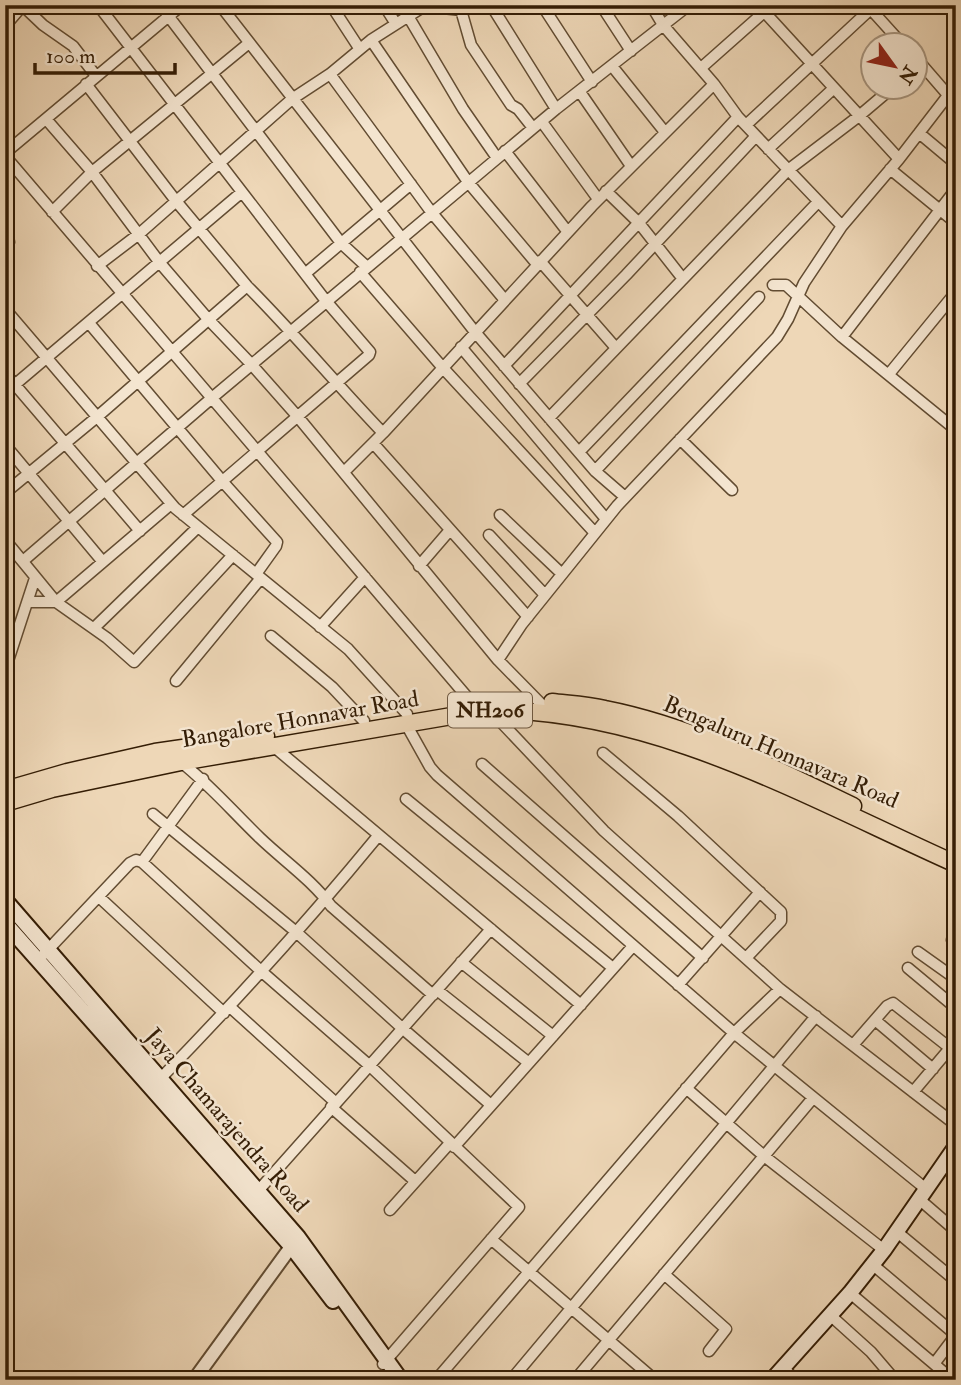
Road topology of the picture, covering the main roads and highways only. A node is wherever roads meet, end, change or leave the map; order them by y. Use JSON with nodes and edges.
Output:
{"nodes":[{"id":1,"x":406,"y":719,"type":"junction"},
{"id":2,"x":294,"y":737,"type":"junction"},
{"id":3,"x":5,"y":790,"type":"edge"},
{"id":4,"x":5,"y":803,"type":"edge"},
{"id":5,"x":914,"y":839,"type":"junction"},
{"id":6,"x":956,"y":852,"type":"edge"},
{"id":7,"x":956,"y":864,"type":"edge"},
{"id":8,"x":5,"y":900,"type":"edge"},
{"id":9,"x":5,"y":923,"type":"edge"},
{"id":10,"x":956,"y":1146,"type":"edge"},
{"id":11,"x":295,"y":1241,"type":"junction"},
{"id":12,"x":391,"y":1373,"type":"edge"},
{"id":13,"x":772,"y":1380,"type":"edge"}],
"edges":[{"from":1,"to":2,"type":"main road","name":"Bangalore Honnavar Road","number":"NH206"},
{"from":1,"to":2,"type":"main road","number":"NH206"},
{"from":1,"to":5,"type":"main road","name":"Bangalore Honnavar Road","number":"NH206"},
{"from":2,"to":3,"type":"main road","number":"NH206"},
{"from":2,"to":4,"type":"main road","name":"Bangalore Honnavar Road","number":"NH206"},
{"from":5,"to":6,"type":"main road","name":"Bengaluru Honnavara Road","number":"NH206"},
{"from":5,"to":7,"type":"main road","name":"Bangalore Honnavar Road","number":"NH206"},
{"from":8,"to":11,"type":"main road","name":"Jaya Chamarajendra Road"},
{"from":9,"to":11,"type":"main road","name":"Jaya Chamarajendra Road"},
{"from":10,"to":13,"type":"main road"},
{"from":11,"to":12,"type":"main road","name":"Jaya Chamarajendra Road"}]}
